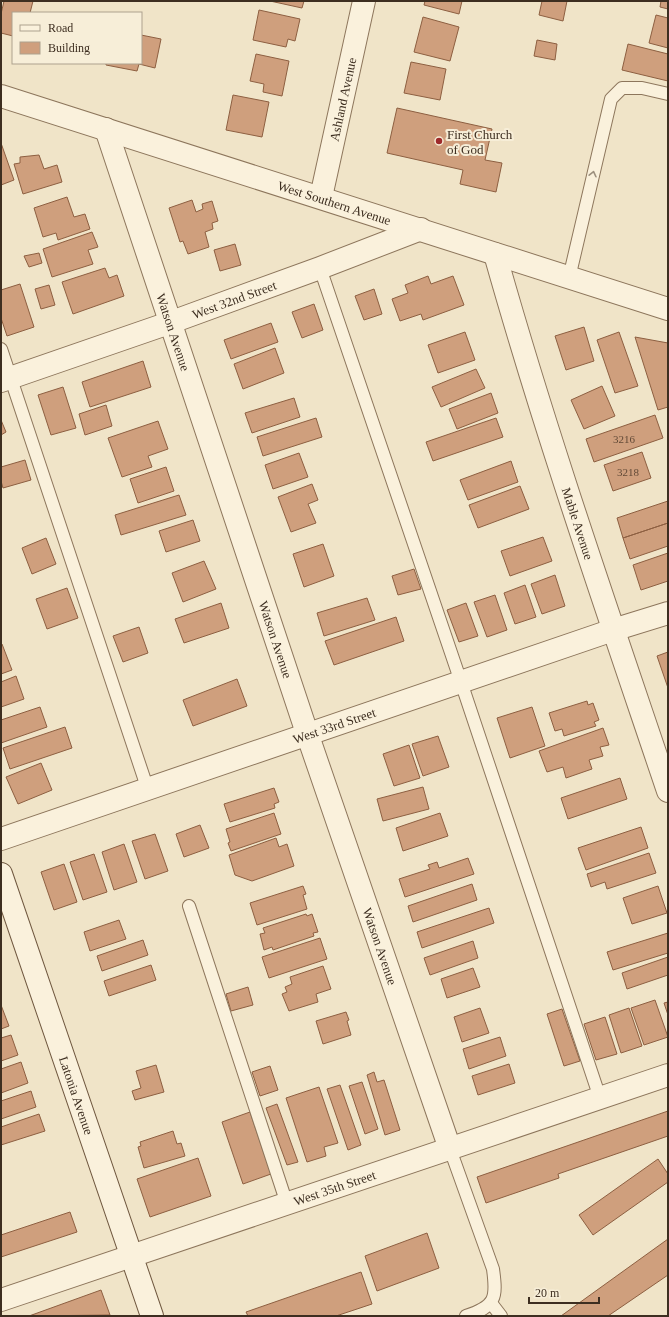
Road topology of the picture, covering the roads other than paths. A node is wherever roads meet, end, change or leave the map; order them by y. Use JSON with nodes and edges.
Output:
{"nodes":[{"id":1,"x":364,"y":1,"type":"edge"},
{"id":2,"x":668,"y":94,"type":"edge"},
{"id":3,"x":1,"y":96,"type":"edge"},
{"id":4,"x":106,"y":129,"type":"junction"},
{"id":5,"x":321,"y":197,"type":"junction"},
{"id":6,"x":421,"y":229,"type":"junction"},
{"id":7,"x":495,"y":254,"type":"junction"},
{"id":8,"x":320,"y":268,"type":"junction"},
{"id":9,"x":569,"y":278,"type":"junction"},
{"id":10,"x":668,"y":309,"type":"edge"},
{"id":11,"x":169,"y":323,"type":"junction"},
{"id":12,"x":1,"y":349,"type":"edge"},
{"id":13,"x":6,"y":379,"type":"edge"},
{"id":14,"x":668,"y":613,"type":"edge"},
{"id":15,"x":613,"y":630,"type":"junction"},
{"id":16,"x":461,"y":682,"type":"junction"},
{"id":17,"x":308,"y":736,"type":"junction"},
{"id":18,"x":148,"y":790,"type":"junction"},
{"id":19,"x":668,"y":791,"type":"edge"},
{"id":20,"x":1,"y":839,"type":"edge"},
{"id":21,"x":1,"y":874,"type":"edge"},
{"id":22,"x":189,"y":906,"type":"dead end"},
{"id":23,"x":668,"y":1075,"type":"edge"},
{"id":24,"x":600,"y":1098,"type":"junction"},
{"id":25,"x":450,"y":1149,"type":"junction"},
{"id":26,"x":287,"y":1204,"type":"junction"},
{"id":27,"x":131,"y":1256,"type":"junction"},
{"id":28,"x":1,"y":1300,"type":"edge"},
{"id":29,"x":491,"y":1303,"type":"junction"},
{"id":30,"x":152,"y":1316,"type":"edge"},
{"id":31,"x":466,"y":1316,"type":"edge"},
{"id":32,"x":501,"y":1316,"type":"edge"}],
"edges":[{"from":1,"to":5,"type":"street","name":"Ashland Avenue"},
{"from":9,"to":2,"type":"lane","one_way":true},
{"from":3,"to":4,"type":"street","name":"West Southern Avenue"},
{"from":4,"to":5,"type":"street","name":"West Southern Avenue"},
{"from":4,"to":11,"type":"street","name":"Watson Avenue"},
{"from":5,"to":6,"type":"street","name":"West Southern Avenue"},
{"from":6,"to":7,"type":"street","name":"West Southern Avenue"},
{"from":6,"to":8,"type":"street","name":"West 32nd Street"},
{"from":7,"to":9,"type":"street","name":"West Southern Avenue"},
{"from":7,"to":15,"type":"street","name":"Mable Avenue"},
{"from":8,"to":11,"type":"street","name":"West 32nd Street"},
{"from":8,"to":16,"type":"lane"},
{"from":9,"to":10,"type":"street","name":"West Southern Avenue"},
{"from":11,"to":13,"type":"street","name":"West 32nd Street"},
{"from":11,"to":17,"type":"street","name":"Watson Avenue"},
{"from":12,"to":13,"type":"lane"},
{"from":13,"to":18,"type":"lane"},
{"from":14,"to":15,"type":"street","name":"West 33rd Street"},
{"from":15,"to":16,"type":"street","name":"West 33rd Street"},
{"from":15,"to":19,"type":"street","name":"Mable Avenue"},
{"from":16,"to":17,"type":"street","name":"West 33rd Street"},
{"from":16,"to":24,"type":"lane"},
{"from":17,"to":18,"type":"street","name":"West 33rd Street"},
{"from":17,"to":25,"type":"street","name":"Watson Avenue"},
{"from":18,"to":20,"type":"street","name":"West 33rd Street"},
{"from":21,"to":27,"type":"street","name":"Latonia Avenue"},
{"from":22,"to":26,"type":"lane"},
{"from":23,"to":24,"type":"street","name":"West 35th Street"},
{"from":24,"to":25,"type":"street","name":"West 35th Street"},
{"from":25,"to":26,"type":"street","name":"West 35th Street"},
{"from":25,"to":29,"type":"lane"},
{"from":26,"to":27,"type":"street","name":"West 35th Street"},
{"from":27,"to":28,"type":"street","name":"West 35th Street"},
{"from":27,"to":30,"type":"street","name":"Latonia Avenue"},
{"from":29,"to":31,"type":"lane"},
{"from":29,"to":32,"type":"lane"}]}
